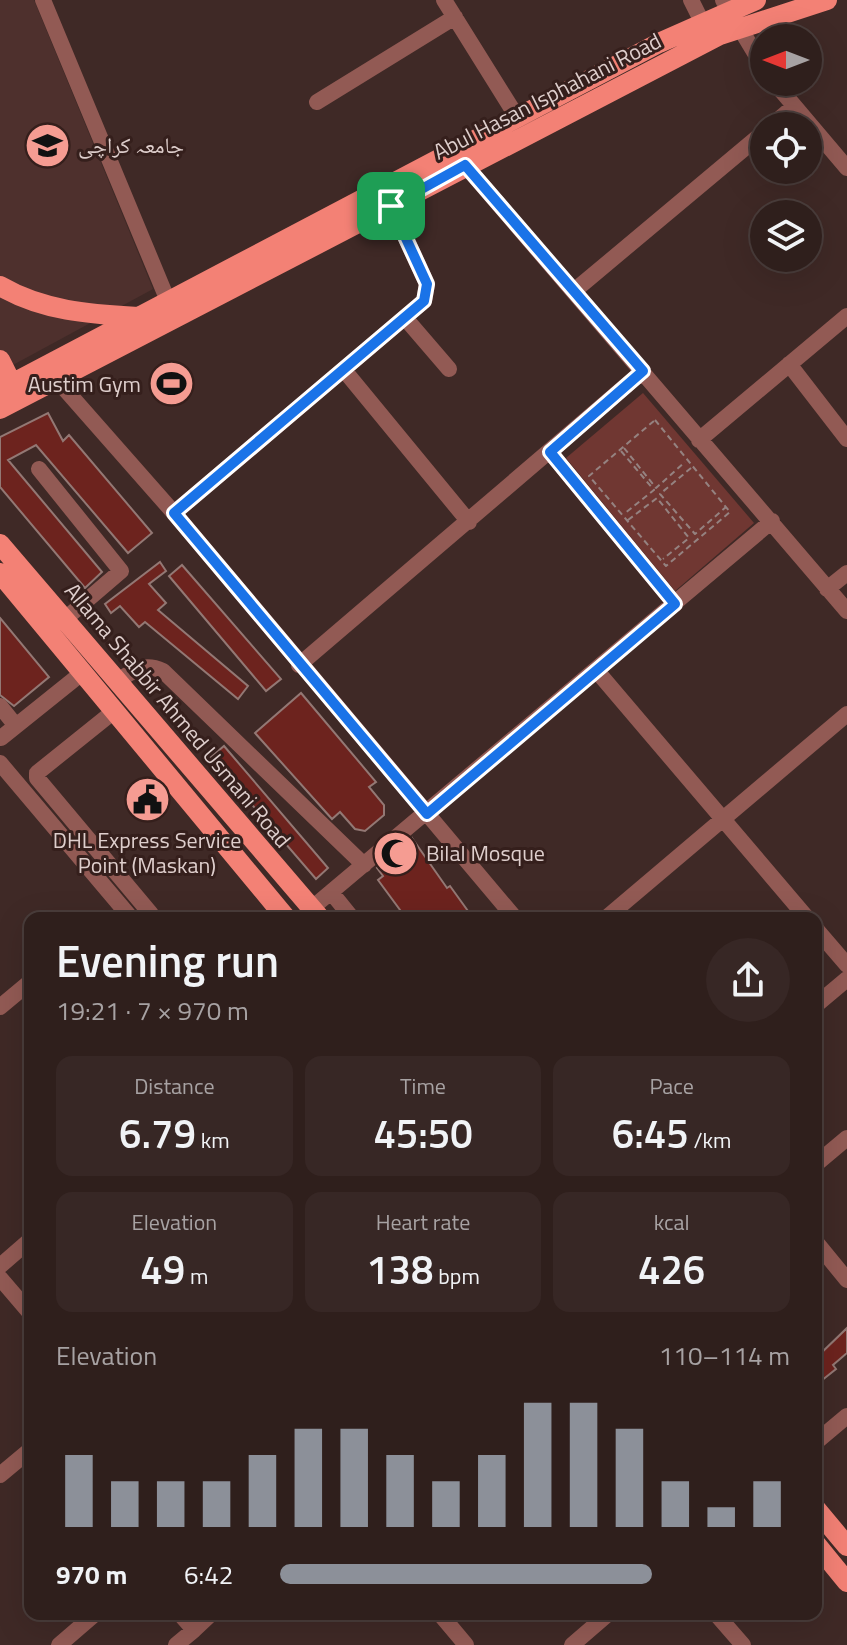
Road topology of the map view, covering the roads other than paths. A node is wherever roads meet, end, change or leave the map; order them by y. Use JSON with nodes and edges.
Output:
{"nodes":[{"id":1,"x":43,"y":0,"type":"edge"},
{"id":2,"x":444,"y":0,"type":"edge"},
{"id":3,"x":691,"y":0,"type":"edge"},
{"id":4,"x":756,"y":0,"type":"edge"},
{"id":5,"x":827,"y":0,"type":"edge"},
{"id":6,"x":729,"y":13,"type":"edge"},
{"id":7,"x":455,"y":17,"type":"junction"},
{"id":8,"x":702,"y":22,"type":"junction"},
{"id":9,"x":750,"y":46,"type":"edge"},
{"id":10,"x":785,"y":96,"type":"edge"},
{"id":11,"x":317,"y":102,"type":"dead end"},
{"id":12,"x":793,"y":107,"type":"junction"},
{"id":13,"x":787,"y":112,"type":"edge"},
{"id":14,"x":517,"y":117,"type":"junction"},
{"id":15,"x":750,"y":144,"type":"edge"},
{"id":16,"x":465,"y":165,"type":"junction"},
{"id":17,"x":847,"y":168,"type":"edge"},
{"id":18,"x":391,"y":206,"type":"junction"},
{"id":19,"x":0,"y":286,"type":"edge"},
{"id":20,"x":574,"y":291,"type":"junction"},
{"id":21,"x":168,"y":301,"type":"junction"},
{"id":22,"x":847,"y":316,"type":"edge"},
{"id":23,"x":138,"y":317,"type":"junction"},
{"id":24,"x":406,"y":319,"type":"junction"},
{"id":25,"x":0,"y":360,"type":"edge"},
{"id":26,"x":789,"y":364,"type":"junction"},
{"id":27,"x":449,"y":369,"type":"dead end"},
{"id":28,"x":344,"y":370,"type":"junction"},
{"id":29,"x":643,"y":371,"type":"junction"},
{"id":30,"x":56,"y":379,"type":"junction"},
{"id":31,"x":6,"y":387,"type":"edge"},
{"id":32,"x":0,"y":409,"type":"edge"},
{"id":33,"x":847,"y":439,"type":"edge"},
{"id":34,"x":699,"y":440,"type":"junction"},
{"id":35,"x":550,"y":452,"type":"junction"},
{"id":36,"x":39,"y":469,"type":"dead end"},
{"id":37,"x":174,"y":513,"type":"junction"},
{"id":38,"x":772,"y":521,"type":"junction"},
{"id":39,"x":469,"y":522,"type":"junction"},
{"id":40,"x":0,"y":544,"type":"edge"},
{"id":41,"x":847,"y":573,"type":"edge"},
{"id":42,"x":1,"y":574,"type":"edge"},
{"id":43,"x":827,"y":589,"type":"junction"},
{"id":44,"x":675,"y":604,"type":"junction"},
{"id":45,"x":847,"y":611,"type":"edge"},
{"id":46,"x":65,"y":619,"type":"junction"},
{"id":47,"x":299,"y":665,"type":"junction"},
{"id":48,"x":596,"y":670,"type":"junction"},
{"id":49,"x":82,"y":673,"type":"junction"},
{"id":50,"x":116,"y":682,"type":"junction"},
{"id":51,"x":0,"y":706,"type":"edge"},
{"id":52,"x":113,"y":712,"type":"junction"},
{"id":53,"x":847,"y":714,"type":"edge"},
{"id":54,"x":16,"y":726,"type":"junction"},
{"id":55,"x":1,"y":738,"type":"edge"},
{"id":56,"x":0,"y":763,"type":"edge"},
{"id":57,"x":427,"y":814,"type":"junction"},
{"id":58,"x":722,"y":818,"type":"junction"},
{"id":59,"x":364,"y":865,"type":"junction"},
{"id":60,"x":331,"y":892,"type":"junction"},
{"id":61,"x":126,"y":912,"type":"edge"},
{"id":62,"x":149,"y":912,"type":"edge"},
{"id":63,"x":281,"y":912,"type":"edge"},
{"id":64,"x":315,"y":912,"type":"edge"},
{"id":65,"x":317,"y":912,"type":"edge"},
{"id":66,"x":347,"y":912,"type":"edge"},
{"id":67,"x":510,"y":912,"type":"edge"},
{"id":68,"x":613,"y":912,"type":"edge"},
{"id":69,"x":802,"y":912,"type":"edge"},
{"id":70,"x":822,"y":936,"type":"edge"},
{"id":71,"x":847,"y":965,"type":"edge"},
{"id":72,"x":847,"y":979,"type":"edge"},
{"id":73,"x":24,"y":987,"type":"edge"},
{"id":74,"x":822,"y":1000,"type":"edge"},
{"id":75,"x":0,"y":1007,"type":"edge"},
{"id":76,"x":847,"y":1138,"type":"edge"},
{"id":77,"x":822,"y":1159,"type":"edge"},
{"id":78,"x":24,"y":1245,"type":"edge"},
{"id":79,"x":822,"y":1249,"type":"edge"},
{"id":80,"x":0,"y":1266,"type":"edge"},
{"id":81,"x":845,"y":1274,"type":"edge"},
{"id":82,"x":0,"y":1278,"type":"edge"},
{"id":83,"x":24,"y":1306,"type":"edge"},
{"id":84,"x":847,"y":1416,"type":"edge"},
{"id":85,"x":822,"y":1437,"type":"edge"},
{"id":86,"x":24,"y":1455,"type":"edge"},
{"id":87,"x":0,"y":1475,"type":"edge"},
{"id":88,"x":822,"y":1516,"type":"edge"},
{"id":89,"x":847,"y":1546,"type":"edge"},
{"id":90,"x":822,"y":1551,"type":"edge"},
{"id":91,"x":847,"y":1582,"type":"edge"},
{"id":92,"x":88,"y":1620,"type":"edge"},
{"id":93,"x":185,"y":1620,"type":"edge"},
{"id":94,"x":205,"y":1620,"type":"edge"},
{"id":95,"x":445,"y":1620,"type":"edge"},
{"id":96,"x":601,"y":1620,"type":"edge"},
{"id":97,"x":721,"y":1620,"type":"edge"},
{"id":98,"x":194,"y":1630,"type":"junction"},
{"id":99,"x":463,"y":1644,"type":"edge"},
{"id":100,"x":59,"y":1645,"type":"edge"},
{"id":101,"x":176,"y":1645,"type":"edge"},
{"id":102,"x":572,"y":1645,"type":"edge"},
{"id":103,"x":743,"y":1645,"type":"edge"}],
"edges":[{"from":1,"to":21,"type":"street"},
{"from":2,"to":7,"type":"street"},
{"from":3,"to":8,"type":"street"},
{"from":4,"to":6,"type":"main road","name":"Abul Hasan Isphahani Road"},
{"from":5,"to":6,"type":"main road","name":"Abul Hasan Isphahani Road"},
{"from":6,"to":8,"type":"main road","name":"Abul Hasan Isphahani Road"},
{"from":6,"to":9,"type":"street"},
{"from":6,"to":16,"type":"main road","name":"Abul Hasan Isphahani Road"},
{"from":7,"to":11,"type":"street"},
{"from":7,"to":14,"type":"street"},
{"from":8,"to":14,"type":"main road","name":"Abul Hasan Isphahani Road"},
{"from":10,"to":12,"type":"street"},
{"from":12,"to":13,"type":"street"},
{"from":12,"to":17,"type":"street"},
{"from":14,"to":21,"type":"main road","name":"Abul Hasan Isphahani Road"},
{"from":15,"to":20,"type":"street"},
{"from":16,"to":18,"type":"main road","name":"Abul Hasan Isphahani Road"},
{"from":16,"to":20,"type":"street"},
{"from":18,"to":24,"type":"street"},
{"from":18,"to":30,"type":"main road","name":"Abul Hasan Isphahani Road"},
{"from":19,"to":23,"type":"main road"},
{"from":20,"to":29,"type":"street"},
{"from":21,"to":23,"type":"main road","name":"Abul Hasan Isphahani Road"},
{"from":22,"to":26,"type":"street"},
{"from":23,"to":31,"type":"main road","name":"Abul Hasan Isphahani Road"},
{"from":24,"to":27,"type":"street"},
{"from":24,"to":28,"type":"street"},
{"from":25,"to":31,"type":"main road"},
{"from":26,"to":33,"type":"street"},
{"from":26,"to":34,"type":"street"},
{"from":28,"to":37,"type":"street"},
{"from":28,"to":39,"type":"street"},
{"from":29,"to":34,"type":"street"},
{"from":29,"to":35,"type":"street"},
{"from":30,"to":32,"type":"main road","name":"Abul Hasan Isphahani Road"},
{"from":30,"to":37,"type":"street"},
{"from":34,"to":38,"type":"street"},
{"from":35,"to":39,"type":"street"},
{"from":35,"to":44,"type":"street"},
{"from":36,"to":46,"type":"street"},
{"from":37,"to":47,"type":"street"},
{"from":38,"to":43,"type":"street"},
{"from":38,"to":44,"type":"street"},
{"from":39,"to":47,"type":"street"},
{"from":40,"to":46,"type":"main road","name":"Allama Shabbir Ahmed Usmani Road"},
{"from":41,"to":43,"type":"street"},
{"from":42,"to":49,"type":"main road","name":"Allama Shabbir Ahmed Usmani Road"},
{"from":43,"to":45,"type":"street"},
{"from":44,"to":48,"type":"street"},
{"from":46,"to":50,"type":"main road","name":"Allama Shabbir Ahmed Usmani Road"},
{"from":47,"to":57,"type":"street"},
{"from":48,"to":57,"type":"street"},
{"from":48,"to":58,"type":"street"},
{"from":49,"to":52,"type":"main road","name":"Allama Shabbir Ahmed Usmani Road"},
{"from":49,"to":54,"type":"street"},
{"from":50,"to":59,"type":"street"},
{"from":50,"to":64,"type":"main road","name":"Allama Shabbir Ahmed Usmani Road"},
{"from":51,"to":54,"type":"street"},
{"from":52,"to":62,"type":"street"},
{"from":52,"to":63,"type":"main road","name":"Allama Shabbir Ahmed Usmani Road"},
{"from":53,"to":58,"type":"street"},
{"from":54,"to":55,"type":"street"},
{"from":56,"to":61,"type":"street"},
{"from":57,"to":59,"type":"street"},
{"from":57,"to":67,"type":"street"},
{"from":58,"to":68,"type":"street"},
{"from":58,"to":69,"type":"street"},
{"from":59,"to":60,"type":"street"},
{"from":60,"to":65,"type":"street"},
{"from":60,"to":66,"type":"street"},
{"from":70,"to":71,"type":"street"},
{"from":72,"to":74,"type":"street"},
{"from":73,"to":75,"type":"street"},
{"from":76,"to":77,"type":"street"},
{"from":78,"to":80,"type":"street"},
{"from":79,"to":81,"type":"street"},
{"from":82,"to":83,"type":"street"},
{"from":84,"to":85,"type":"street"},
{"from":86,"to":87,"type":"street"},
{"from":88,"to":89,"type":"main road"},
{"from":90,"to":91,"type":"main road"},
{"from":92,"to":100,"type":"street"},
{"from":93,"to":98,"type":"street"},
{"from":94,"to":98,"type":"street"},
{"from":95,"to":99,"type":"street"},
{"from":96,"to":102,"type":"street"},
{"from":97,"to":103,"type":"street"},
{"from":98,"to":101,"type":"street"}]}
